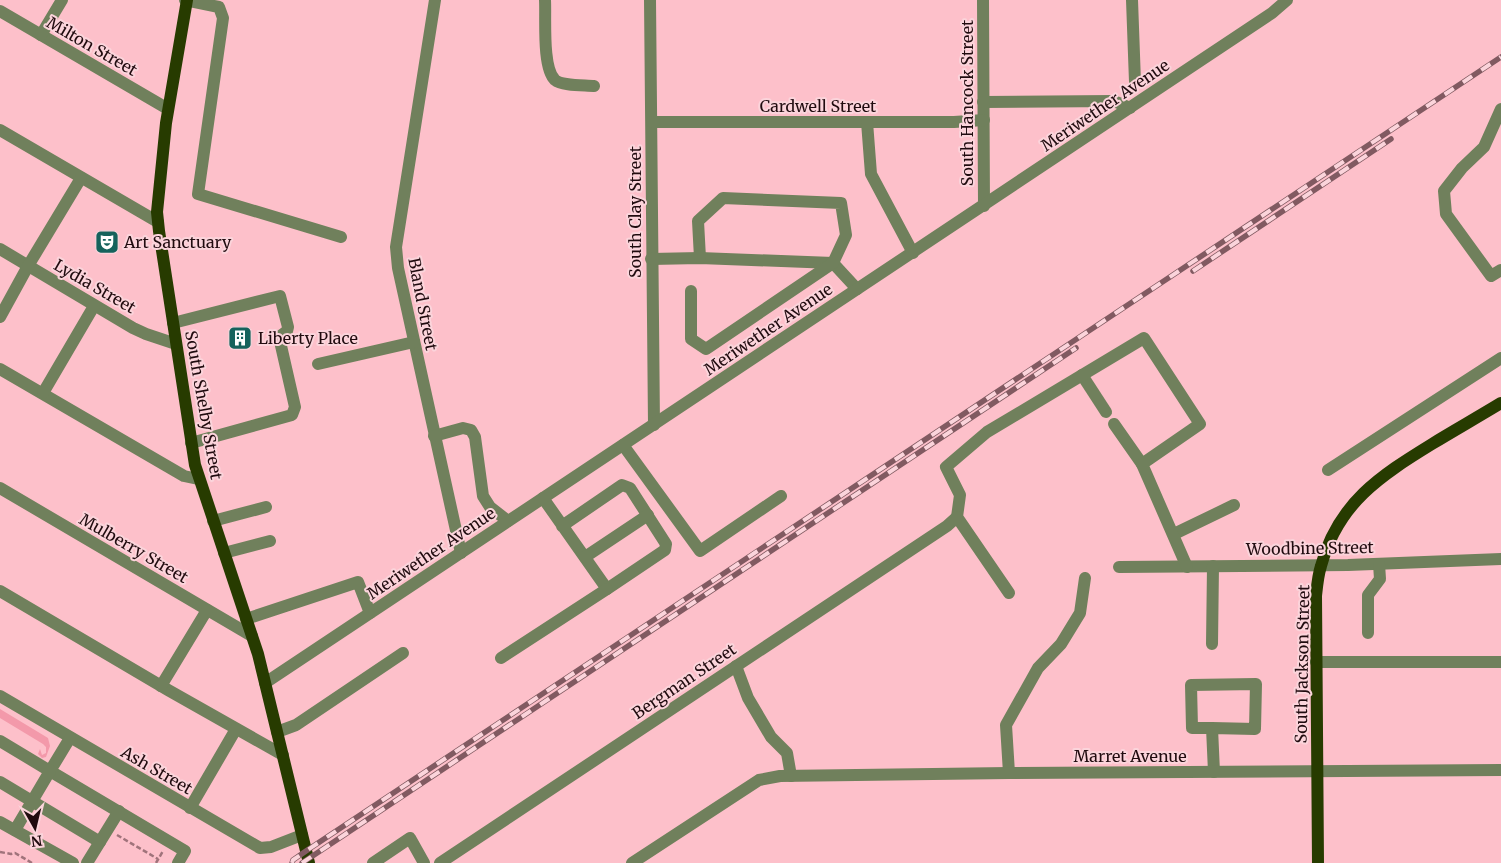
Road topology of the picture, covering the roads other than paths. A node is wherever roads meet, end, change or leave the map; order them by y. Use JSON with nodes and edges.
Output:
{"nodes":[{"id":1,"x":62,"y":0,"type":"edge"},
{"id":2,"x":186,"y":0,"type":"edge"},
{"id":3,"x":435,"y":0,"type":"edge"},
{"id":4,"x":546,"y":0,"type":"edge"},
{"id":5,"x":650,"y":0,"type":"edge"},
{"id":6,"x":983,"y":0,"type":"edge"},
{"id":7,"x":1132,"y":0,"type":"edge"},
{"id":8,"x":1287,"y":0,"type":"edge"},
{"id":9,"x":0,"y":11,"type":"edge"},
{"id":10,"x":41,"y":35,"type":"junction"},
{"id":11,"x":1135,"y":82,"type":"dead end"},
{"id":12,"x":594,"y":86,"type":"dead end"},
{"id":13,"x":984,"y":102,"type":"junction"},
{"id":14,"x":1130,"y":108,"type":"junction"},
{"id":15,"x":168,"y":109,"type":"junction"},
{"id":16,"x":1501,"y":109,"type":"edge"},
{"id":17,"x":984,"y":120,"type":"junction"},
{"id":18,"x":652,"y":122,"type":"junction"},
{"id":19,"x":867,"y":122,"type":"junction"},
{"id":20,"x":0,"y":130,"type":"edge"},
{"id":21,"x":81,"y":178,"type":"junction"},
{"id":22,"x":984,"y":206,"type":"junction"},
{"id":23,"x":158,"y":222,"type":"junction"},
{"id":24,"x":341,"y":237,"type":"dead end"},
{"id":25,"x":0,"y":250,"type":"edge"},
{"id":26,"x":913,"y":253,"type":"junction"},
{"id":27,"x":700,"y":258,"type":"junction"},
{"id":28,"x":651,"y":259,"type":"junction"},
{"id":29,"x":833,"y":263,"type":"junction"},
{"id":30,"x":28,"y":266,"type":"junction"},
{"id":31,"x":1501,"y":270,"type":"edge"},
{"id":32,"x":857,"y":289,"type":"junction"},
{"id":33,"x":691,"y":291,"type":"dead end"},
{"id":34,"x":94,"y":306,"type":"junction"},
{"id":35,"x":0,"y":317,"type":"edge"},
{"id":36,"x":173,"y":323,"type":"junction"},
{"id":37,"x":414,"y":342,"type":"junction"},
{"id":38,"x":176,"y":344,"type":"junction"},
{"id":39,"x":1501,"y":358,"type":"edge"},
{"id":40,"x":318,"y":364,"type":"dead end"},
{"id":41,"x":0,"y":368,"type":"edge"},
{"id":42,"x":1082,"y":376,"type":"junction"},
{"id":43,"x":43,"y":394,"type":"junction"},
{"id":44,"x":1501,"y":403,"type":"edge"},
{"id":45,"x":1106,"y":412,"type":"dead end"},
{"id":46,"x":1114,"y":424,"type":"dead end"},
{"id":47,"x":654,"y":425,"type":"junction"},
{"id":48,"x":434,"y":436,"type":"junction"},
{"id":49,"x":191,"y":444,"type":"junction"},
{"id":50,"x":623,"y":445,"type":"junction"},
{"id":51,"x":1142,"y":464,"type":"junction"},
{"id":52,"x":1328,"y":470,"type":"dead end"},
{"id":53,"x":198,"y":479,"type":"junction"},
{"id":54,"x":0,"y":488,"type":"edge"},
{"id":55,"x":781,"y":496,"type":"dead end"},
{"id":56,"x":543,"y":498,"type":"junction"},
{"id":57,"x":1234,"y":505,"type":"dead end"},
{"id":58,"x":266,"y":507,"type":"dead end"},
{"id":59,"x":490,"y":508,"type":"junction"},
{"id":60,"x":648,"y":515,"type":"junction"},
{"id":61,"x":957,"y":518,"type":"junction"},
{"id":62,"x":213,"y":521,"type":"junction"},
{"id":63,"x":508,"y":521,"type":"junction"},
{"id":64,"x":562,"y":526,"type":"junction"},
{"id":65,"x":490,"y":534,"type":"junction"},
{"id":66,"x":1174,"y":534,"type":"junction"},
{"id":67,"x":270,"y":541,"type":"dead end"},
{"id":68,"x":224,"y":553,"type":"junction"},
{"id":69,"x":461,"y":553,"type":"junction"},
{"id":70,"x":585,"y":557,"type":"junction"},
{"id":71,"x":1501,"y":559,"type":"edge"},
{"id":72,"x":1379,"y":564,"type":"junction"},
{"id":73,"x":1321,"y":565,"type":"junction"},
{"id":74,"x":1187,"y":566,"type":"junction"},
{"id":75,"x":1214,"y":566,"type":"junction"},
{"id":76,"x":1118,"y":567,"type":"dead end"},
{"id":77,"x":1085,"y":578,"type":"dead end"},
{"id":78,"x":607,"y":589,"type":"junction"},
{"id":79,"x":0,"y":592,"type":"edge"},
{"id":80,"x":1009,"y":593,"type":"dead end"},
{"id":81,"x":207,"y":610,"type":"junction"},
{"id":82,"x":370,"y":613,"type":"junction"},
{"id":83,"x":246,"y":619,"type":"junction"},
{"id":84,"x":1368,"y":633,"type":"dead end"},
{"id":85,"x":252,"y":636,"type":"junction"},
{"id":86,"x":1212,"y":644,"type":"dead end"},
{"id":87,"x":403,"y":653,"type":"dead end"},
{"id":88,"x":501,"y":658,"type":"dead end"},
{"id":89,"x":1316,"y":662,"type":"junction"},
{"id":90,"x":1501,"y":662,"type":"edge"},
{"id":91,"x":736,"y":666,"type":"junction"},
{"id":92,"x":265,"y":683,"type":"junction"},
{"id":93,"x":161,"y":686,"type":"junction"},
{"id":94,"x":0,"y":696,"type":"edge"},
{"id":95,"x":1212,"y":728,"type":"junction"},
{"id":96,"x":236,"y":729,"type":"junction"},
{"id":97,"x":277,"y":732,"type":"junction"},
{"id":98,"x":70,"y":738,"type":"junction"},
{"id":99,"x":0,"y":741,"type":"edge"},
{"id":100,"x":282,"y":755,"type":"junction"},
{"id":101,"x":1501,"y":770,"type":"edge"},
{"id":102,"x":50,"y":771,"type":"junction"},
{"id":103,"x":1009,"y":772,"type":"junction"},
{"id":104,"x":1214,"y":772,"type":"junction"},
{"id":105,"x":1317,"y":772,"type":"junction"},
{"id":106,"x":791,"y":776,"type":"junction"},
{"id":107,"x":0,"y":782,"type":"edge"},
{"id":108,"x":32,"y":801,"type":"junction"},
{"id":109,"x":190,"y":808,"type":"junction"},
{"id":110,"x":119,"y":812,"type":"junction"},
{"id":111,"x":0,"y":822,"type":"edge"},
{"id":112,"x":15,"y":830,"type":"junction"},
{"id":113,"x":302,"y":835,"type":"junction"},
{"id":114,"x":100,"y":842,"type":"junction"},
{"id":115,"x":73,"y":863,"type":"edge"},
{"id":116,"x":87,"y":863,"type":"edge"},
{"id":117,"x":178,"y":863,"type":"edge"},
{"id":118,"x":309,"y":863,"type":"edge"},
{"id":119,"x":373,"y":863,"type":"edge"},
{"id":120,"x":424,"y":863,"type":"edge"},
{"id":121,"x":440,"y":863,"type":"edge"},
{"id":122,"x":632,"y":863,"type":"edge"},
{"id":123,"x":1318,"y":863,"type":"edge"}],
"edges":[{"from":1,"to":10,"type":"street"},
{"from":2,"to":15,"type":"main road","name":"South Shelby Street"},
{"from":2,"to":24,"type":"street"},
{"from":3,"to":37,"type":"street","name":"Bland Street"},
{"from":4,"to":12,"type":"street"},
{"from":5,"to":18,"type":"street","name":"South Clay Street"},
{"from":6,"to":13,"type":"street","name":"South Hancock Street"},
{"from":7,"to":11,"type":"street"},
{"from":8,"to":14,"type":"street","name":"Meriwether Avenue"},
{"from":9,"to":10,"type":"street","name":"Milton Street"},
{"from":10,"to":15,"type":"street","name":"Milton Street"},
{"from":13,"to":14,"type":"street"},
{"from":13,"to":17,"type":"street","name":"South Hancock Street"},
{"from":14,"to":22,"type":"street","name":"Meriwether Avenue"},
{"from":15,"to":23,"type":"main road","name":"South Shelby Street"},
{"from":16,"to":31,"type":"street"},
{"from":17,"to":19,"type":"street","name":"Cardwell Street"},
{"from":17,"to":22,"type":"street","name":"South Hancock Street"},
{"from":18,"to":19,"type":"street","name":"Cardwell Street"},
{"from":18,"to":28,"type":"street","name":"South Clay Street"},
{"from":19,"to":26,"type":"street"},
{"from":20,"to":21,"type":"street"},
{"from":21,"to":23,"type":"street"},
{"from":21,"to":30,"type":"street"},
{"from":22,"to":26,"type":"street","name":"Meriwether Avenue"},
{"from":23,"to":36,"type":"main road","name":"South Shelby Street"},
{"from":25,"to":30,"type":"street","name":"Lydia Street"},
{"from":26,"to":32,"type":"street","name":"Meriwether Avenue"},
{"from":27,"to":28,"type":"street"},
{"from":27,"to":29,"type":"street"},
{"from":27,"to":29,"type":"street"},
{"from":28,"to":47,"type":"street","name":"South Clay Street"},
{"from":29,"to":32,"type":"street"},
{"from":29,"to":33,"type":"street"},
{"from":30,"to":34,"type":"street","name":"Lydia Street"},
{"from":30,"to":35,"type":"street"},
{"from":32,"to":47,"type":"street","name":"Meriwether Avenue"},
{"from":34,"to":38,"type":"street","name":"Lydia Street"},
{"from":34,"to":43,"type":"street"},
{"from":36,"to":38,"type":"main road","name":"South Shelby Street"},
{"from":36,"to":49,"type":"street"},
{"from":37,"to":40,"type":"street"},
{"from":37,"to":48,"type":"street","name":"Bland Street"},
{"from":38,"to":49,"type":"main road","name":"South Shelby Street"},
{"from":39,"to":52,"type":"street"},
{"from":41,"to":43,"type":"street"},
{"from":42,"to":45,"type":"street"},
{"from":42,"to":51,"type":"street"},
{"from":42,"to":61,"type":"street"},
{"from":43,"to":53,"type":"street"},
{"from":44,"to":73,"type":"main road","name":"South Jackson Street"},
{"from":46,"to":51,"type":"street"},
{"from":47,"to":50,"type":"street","name":"Meriwether Avenue"},
{"from":48,"to":59,"type":"street"},
{"from":48,"to":69,"type":"street","name":"Bland Street"},
{"from":49,"to":53,"type":"main road","name":"South Shelby Street"},
{"from":50,"to":55,"type":"street"},
{"from":50,"to":56,"type":"street","name":"Meriwether Avenue"},
{"from":51,"to":66,"type":"street"},
{"from":53,"to":62,"type":"main road","name":"South Shelby Street"},
{"from":54,"to":81,"type":"street","name":"Mulberry Street"},
{"from":56,"to":63,"type":"street","name":"Meriwether Avenue"},
{"from":56,"to":64,"type":"street"},
{"from":57,"to":66,"type":"street"},
{"from":58,"to":62,"type":"street"},
{"from":59,"to":63,"type":"street"},
{"from":59,"to":65,"type":"street"},
{"from":60,"to":64,"type":"street"},
{"from":60,"to":70,"type":"street"},
{"from":60,"to":78,"type":"street"},
{"from":61,"to":80,"type":"street"},
{"from":61,"to":91,"type":"street","name":"Bergman Street"},
{"from":62,"to":68,"type":"main road","name":"South Shelby Street"},
{"from":63,"to":65,"type":"street","name":"Meriwether Avenue"},
{"from":64,"to":70,"type":"street"},
{"from":65,"to":69,"type":"street","name":"Meriwether Avenue"},
{"from":66,"to":74,"type":"street"},
{"from":67,"to":68,"type":"street"},
{"from":68,"to":83,"type":"main road","name":"South Shelby Street"},
{"from":69,"to":82,"type":"street","name":"Meriwether Avenue"},
{"from":70,"to":78,"type":"street"},
{"from":71,"to":72,"type":"street","name":"Woodbine Street"},
{"from":72,"to":73,"type":"street","name":"Woodbine Street"},
{"from":72,"to":84,"type":"street"},
{"from":73,"to":75,"type":"street","name":"Woodbine Street"},
{"from":73,"to":89,"type":"main road","name":"South Jackson Street"},
{"from":74,"to":75,"type":"street","name":"Woodbine Street"},
{"from":74,"to":76,"type":"street","name":"Woodbine Street"},
{"from":75,"to":86,"type":"street"},
{"from":77,"to":103,"type":"street"},
{"from":78,"to":88,"type":"street"},
{"from":79,"to":93,"type":"street"},
{"from":81,"to":85,"type":"street","name":"Mulberry Street"},
{"from":81,"to":93,"type":"street"},
{"from":82,"to":83,"type":"street"},
{"from":82,"to":92,"type":"street","name":"Meriwether Avenue"},
{"from":83,"to":85,"type":"main road","name":"South Shelby Street"},
{"from":85,"to":92,"type":"main road","name":"South Shelby Street"},
{"from":87,"to":97,"type":"street"},
{"from":89,"to":90,"type":"street"},
{"from":89,"to":105,"type":"main road","name":"South Jackson Street"},
{"from":91,"to":106,"type":"street"},
{"from":91,"to":121,"type":"street","name":"Bergman Street"},
{"from":92,"to":97,"type":"main road","name":"South Shelby Street"},
{"from":93,"to":96,"type":"street"},
{"from":94,"to":98,"type":"street","name":"Ash Street"},
{"from":95,"to":95,"type":"street"},
{"from":95,"to":104,"type":"street"},
{"from":96,"to":100,"type":"street"},
{"from":96,"to":109,"type":"street"},
{"from":97,"to":100,"type":"main road","name":"South Shelby Street"},
{"from":98,"to":102,"type":"street"},
{"from":98,"to":109,"type":"street","name":"Ash Street"},
{"from":99,"to":102,"type":"street"},
{"from":100,"to":113,"type":"main road","name":"South Shelby Street"},
{"from":101,"to":105,"type":"street","name":"Marret Avenue"},
{"from":102,"to":108,"type":"street"},
{"from":102,"to":110,"type":"street"},
{"from":103,"to":104,"type":"street","name":"Marret Avenue"},
{"from":103,"to":106,"type":"street","name":"Marret Avenue"},
{"from":104,"to":105,"type":"street","name":"Marret Avenue"},
{"from":105,"to":123,"type":"main road","name":"South Jackson Street"},
{"from":106,"to":122,"type":"street","name":"Marret Avenue"},
{"from":107,"to":108,"type":"street"},
{"from":108,"to":112,"type":"street"},
{"from":108,"to":114,"type":"street"},
{"from":109,"to":113,"type":"street","name":"Ash Street"},
{"from":110,"to":114,"type":"street"},
{"from":110,"to":117,"type":"street"},
{"from":111,"to":112,"type":"street"},
{"from":112,"to":115,"type":"street"},
{"from":113,"to":118,"type":"main road","name":"South Shelby Street"},
{"from":114,"to":116,"type":"street"},
{"from":119,"to":120,"type":"street"}]}
